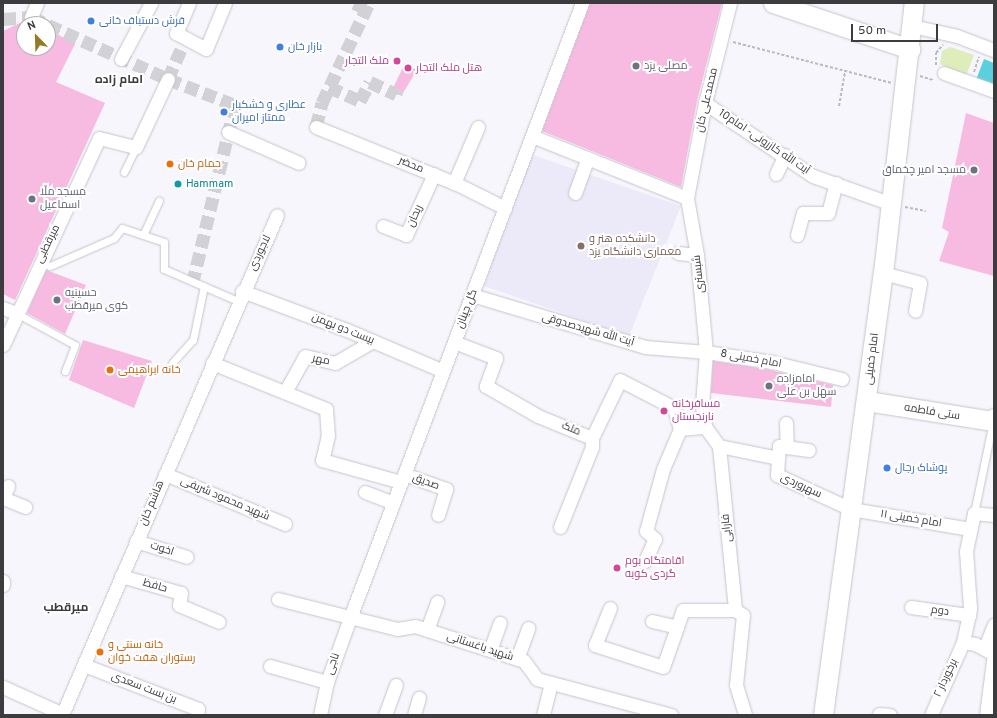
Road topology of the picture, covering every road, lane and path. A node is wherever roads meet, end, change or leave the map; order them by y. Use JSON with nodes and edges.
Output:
{"nodes":[{"id":1,"x":37,"y":3,"type":"edge"},
{"id":2,"x":151,"y":3,"type":"edge"},
{"id":3,"x":189,"y":3,"type":"edge"},
{"id":4,"x":225,"y":3,"type":"edge"},
{"id":5,"x":582,"y":3,"type":"edge"},
{"id":6,"x":730,"y":3,"type":"edge"},
{"id":7,"x":774,"y":3,"type":"edge"},
{"id":8,"x":914,"y":3,"type":"edge"},
{"id":9,"x":31,"y":16,"type":"edge"},
{"id":10,"x":912,"y":26,"type":"junction"},
{"id":11,"x":722,"y":39,"type":"junction"},
{"id":12,"x":950,"y":43,"type":"dead end"},
{"id":13,"x":910,"y":49,"type":"junction"},
{"id":14,"x":994,"y":50,"type":"edge"},
{"id":15,"x":981,"y":53,"type":"joint"},
{"id":16,"x":994,"y":58,"type":"edge"},
{"id":17,"x":121,"y":59,"type":"dead end"},
{"id":18,"x":845,"y":72,"type":"junction"},
{"id":19,"x":944,"y":73,"type":"joint"},
{"id":20,"x":168,"y":79,"type":"tunnel mouth"},
{"id":21,"x":970,"y":82,"type":"junction"},
{"id":22,"x":906,"y":87,"type":"junction"},
{"id":23,"x":994,"y":91,"type":"edge"},
{"id":24,"x":704,"y":103,"type":"junction"},
{"id":25,"x":839,"y":106,"type":"dead end"},
{"id":26,"x":316,"y":127,"type":"dead end"},
{"id":27,"x":478,"y":127,"type":"dead end"},
{"id":28,"x":228,"y":132,"type":"dead end"},
{"id":29,"x":532,"y":136,"type":"junction"},
{"id":30,"x":136,"y":147,"type":"junction"},
{"id":31,"x":784,"y":155,"type":"junction"},
{"id":32,"x":588,"y":158,"type":"junction"},
{"id":33,"x":299,"y":163,"type":"dead end"},
{"id":34,"x":124,"y":172,"type":"dead end"},
{"id":35,"x":434,"y":174,"type":"junction"},
{"id":36,"x":776,"y":174,"type":"dead end"},
{"id":37,"x":454,"y":183,"type":"junction"},
{"id":38,"x":836,"y":183,"type":"junction"},
{"id":39,"x":575,"y":193,"type":"dead end"},
{"id":40,"x":687,"y":198,"type":"junction"},
{"id":41,"x":159,"y":200,"type":"dead end"},
{"id":42,"x":892,"y":204,"type":"junction"},
{"id":43,"x":505,"y":208,"type":"junction"},
{"id":44,"x":926,"y":211,"type":"dead end"},
{"id":45,"x":277,"y":215,"type":"dead end"},
{"id":46,"x":383,"y":226,"type":"dead end"},
{"id":47,"x":143,"y":235,"type":"junction"},
{"id":48,"x":797,"y":235,"type":"dead end"},
{"id":49,"x":678,"y":253,"type":"dead end"},
{"id":50,"x":697,"y":255,"type":"junction"},
{"id":51,"x":39,"y":263,"type":"junction"},
{"id":52,"x":883,"y":273,"type":"junction"},
{"id":53,"x":204,"y":286,"type":"junction"},
{"id":54,"x":472,"y":295,"type":"junction"},
{"id":55,"x":240,"y":296,"type":"junction"},
{"id":56,"x":3,"y":308,"type":"edge"},
{"id":57,"x":915,"y":311,"type":"dead end"},
{"id":58,"x":16,"y":313,"type":"junction"},
{"id":59,"x":373,"y":341,"type":"junction"},
{"id":60,"x":454,"y":342,"type":"junction"},
{"id":61,"x":3,"y":344,"type":"edge"},
{"id":62,"x":706,"y":352,"type":"junction"},
{"id":63,"x":172,"y":363,"type":"dead end"},
{"id":64,"x":212,"y":363,"type":"junction"},
{"id":65,"x":65,"y":371,"type":"dead end"},
{"id":66,"x":443,"y":371,"type":"junction"},
{"id":67,"x":842,"y":379,"type":"dead end"},
{"id":68,"x":285,"y":392,"type":"junction"},
{"id":69,"x":867,"y":401,"type":"junction"},
{"id":70,"x":994,"y":420,"type":"edge"},
{"id":71,"x":786,"y":424,"type":"dead end"},
{"id":72,"x":705,"y":427,"type":"junction"},
{"id":73,"x":680,"y":429,"type":"junction"},
{"id":74,"x":592,"y":438,"type":"junction"},
{"id":75,"x":719,"y":446,"type":"junction"},
{"id":76,"x":787,"y":447,"type":"junction"},
{"id":77,"x":809,"y":450,"type":"dead end"},
{"id":78,"x":778,"y":458,"type":"junction"},
{"id":79,"x":165,"y":474,"type":"junction"},
{"id":80,"x":403,"y":478,"type":"junction"},
{"id":81,"x":365,"y":492,"type":"dead end"},
{"id":82,"x":5,"y":494,"type":"edge"},
{"id":83,"x":393,"y":503,"type":"junction"},
{"id":84,"x":25,"y":507,"type":"dead end"},
{"id":85,"x":851,"y":509,"type":"junction"},
{"id":86,"x":974,"y":513,"type":"junction"},
{"id":87,"x":438,"y":515,"type":"dead end"},
{"id":88,"x":994,"y":515,"type":"edge"},
{"id":89,"x":285,"y":524,"type":"dead end"},
{"id":90,"x":560,"y":527,"type":"dead end"},
{"id":91,"x":970,"y":529,"type":"junction"},
{"id":92,"x":136,"y":541,"type":"junction"},
{"id":93,"x":187,"y":557,"type":"dead end"},
{"id":94,"x":645,"y":561,"type":"dead end"},
{"id":95,"x":121,"y":576,"type":"junction"},
{"id":96,"x":3,"y":581,"type":"edge"},
{"id":97,"x":3,"y":585,"type":"edge"},
{"id":98,"x":278,"y":599,"type":"dead end"},
{"id":99,"x":437,"y":602,"type":"dead end"},
{"id":100,"x":911,"y":607,"type":"dead end"},
{"id":101,"x":610,"y":608,"type":"dead end"},
{"id":102,"x":735,"y":610,"type":"junction"},
{"id":103,"x":351,"y":615,"type":"junction"},
{"id":104,"x":969,"y":615,"type":"junction"},
{"id":105,"x":652,"y":621,"type":"dead end"},
{"id":106,"x":219,"y":622,"type":"dead end"},
{"id":107,"x":500,"y":623,"type":"dead end"},
{"id":108,"x":994,"y":625,"type":"edge"},
{"id":109,"x":677,"y":627,"type":"junction"},
{"id":110,"x":528,"y":628,"type":"dead end"},
{"id":111,"x":427,"y":630,"type":"junction"},
{"id":112,"x":964,"y":642,"type":"junction"},
{"id":113,"x":490,"y":650,"type":"junction"},
{"id":114,"x":991,"y":651,"type":"edge"},
{"id":115,"x":517,"y":658,"type":"junction"},
{"id":116,"x":84,"y":665,"type":"junction"},
{"id":117,"x":270,"y":666,"type":"dead end"},
{"id":118,"x":327,"y":682,"type":"junction"},
{"id":119,"x":551,"y":683,"type":"junction"},
{"id":120,"x":396,"y":685,"type":"dead end"},
{"id":121,"x":3,"y":687,"type":"edge"},
{"id":122,"x":419,"y":698,"type":"dead end"},
{"id":123,"x":740,"y":714,"type":"edge"},
{"id":124,"x":62,"y":715,"type":"edge"},
{"id":125,"x":197,"y":715,"type":"edge"},
{"id":126,"x":320,"y":715,"type":"edge"},
{"id":127,"x":385,"y":715,"type":"edge"},
{"id":128,"x":414,"y":715,"type":"edge"},
{"id":129,"x":543,"y":715,"type":"edge"},
{"id":130,"x":672,"y":715,"type":"edge"},
{"id":131,"x":824,"y":715,"type":"edge"},
{"id":132,"x":931,"y":715,"type":"edge"},
{"id":133,"x":986,"y":715,"type":"edge"}],
"edges":[{"from":1,"to":9,"type":"street"},
{"from":2,"to":17,"type":"street"},
{"from":3,"to":4,"type":"street"},
{"from":5,"to":29,"type":"street","name":"گل چینان"},
{"from":6,"to":11,"type":"street","name":"محمدعلی خان"},
{"from":7,"to":13,"type":"main road"},
{"from":8,"to":10,"type":"main road","name":"امام خمینی"},
{"from":10,"to":13,"type":"main road","name":"امام خمینی"},
{"from":10,"to":14,"type":"street"},
{"from":11,"to":18,"type":"path"},
{"from":11,"to":24,"type":"street","name":"محمدعلی خان"},
{"from":12,"to":19,"type":"path"},
{"from":13,"to":22,"type":"main road","name":"امام خمینی"},
{"from":15,"to":16,"type":"street"},
{"from":15,"to":21,"type":"path"},
{"from":18,"to":22,"type":"path"},
{"from":18,"to":25,"type":"path"},
{"from":19,"to":21,"type":"street"},
{"from":20,"to":30,"type":"street"},
{"from":21,"to":23,"type":"street"},
{"from":22,"to":42,"type":"main road","name":"امام خمینی"},
{"from":24,"to":31,"type":"street","name":"آیت الله کازرونی- امام10"},
{"from":24,"to":40,"type":"street","name":"محمدعلی خان"},
{"from":26,"to":35,"type":"street","name":"محضر"},
{"from":27,"to":37,"type":"street"},
{"from":28,"to":33,"type":"street"},
{"from":29,"to":32,"type":"street"},
{"from":29,"to":43,"type":"street","name":"گل چینان"},
{"from":30,"to":34,"type":"lane"},
{"from":30,"to":51,"type":"street","name":"میرقطبی"},
{"from":31,"to":36,"type":"street"},
{"from":31,"to":38,"type":"street","name":"آیت الله کازرونی- امام10"},
{"from":32,"to":39,"type":"street"},
{"from":32,"to":40,"type":"street"},
{"from":35,"to":37,"type":"street","name":"محضر"},
{"from":35,"to":46,"type":"street","name":"ریحان"},
{"from":37,"to":43,"type":"street","name":"محضر"},
{"from":38,"to":42,"type":"street","name":"آیت الله کازرونی- امام10"},
{"from":38,"to":48,"type":"street"},
{"from":40,"to":50,"type":"street","name":"شبستری"},
{"from":41,"to":47,"type":"lane"},
{"from":42,"to":44,"type":"path"},
{"from":42,"to":52,"type":"main road","name":"امام خمینی"},
{"from":43,"to":54,"type":"street","name":"گل چینان"},
{"from":45,"to":55,"type":"street","name":"لاجوردی"},
{"from":47,"to":51,"type":"lane"},
{"from":47,"to":53,"type":"lane"},
{"from":49,"to":50,"type":"street"},
{"from":50,"to":62,"type":"street","name":"شبستری"},
{"from":51,"to":58,"type":"street","name":"میرقطبی"},
{"from":52,"to":57,"type":"street"},
{"from":52,"to":69,"type":"main road","name":"امام خمینی"},
{"from":53,"to":55,"type":"lane"},
{"from":53,"to":63,"type":"lane"},
{"from":54,"to":60,"type":"street","name":"گل چینان"},
{"from":54,"to":62,"type":"street","name":"آیت الله شهیدصدوقی"},
{"from":55,"to":59,"type":"street","name":"بیست دو بهمن"},
{"from":55,"to":64,"type":"street","name":"هاشم خان"},
{"from":56,"to":58,"type":"street"},
{"from":58,"to":61,"type":"street","name":"میرقطبی"},
{"from":58,"to":65,"type":"lane"},
{"from":59,"to":66,"type":"street","name":"بیست دو بهمن"},
{"from":59,"to":68,"type":"street","name":"مهر"},
{"from":60,"to":66,"type":"street","name":"گل چینان"},
{"from":60,"to":74,"type":"street","name":"ملک"},
{"from":62,"to":67,"type":"street","name":"امام خمینی 8"},
{"from":62,"to":72,"type":"street","name":"شبستری"},
{"from":64,"to":68,"type":"street"},
{"from":64,"to":79,"type":"street","name":"هاشم خان"},
{"from":66,"to":80,"type":"street","name":"گل چینان"},
{"from":68,"to":80,"type":"street"},
{"from":69,"to":70,"type":"main road","name":"ستی فاطمه"},
{"from":69,"to":85,"type":"main road","name":"امام خمینی"},
{"from":70,"to":86,"type":"lane"},
{"from":71,"to":76,"type":"street"},
{"from":72,"to":73,"type":"street"},
{"from":72,"to":75,"type":"street"},
{"from":73,"to":74,"type":"street","name":"ملک"},
{"from":73,"to":94,"type":"street"},
{"from":74,"to":90,"type":"street"},
{"from":75,"to":78,"type":"street","name":"سهروردی"},
{"from":75,"to":102,"type":"street","name":"فارابی"},
{"from":76,"to":77,"type":"street"},
{"from":76,"to":78,"type":"street"},
{"from":78,"to":85,"type":"street","name":"سهروردی"},
{"from":79,"to":89,"type":"street","name":"شهید محمود شریفی"},
{"from":79,"to":92,"type":"street","name":"هاشم خان"},
{"from":80,"to":83,"type":"street","name":"گل چینان"},
{"from":80,"to":87,"type":"street","name":"صدیق"},
{"from":81,"to":83,"type":"street"},
{"from":82,"to":84,"type":"street"},
{"from":83,"to":103,"type":"street","name":"گل چینان"},
{"from":85,"to":91,"type":"street","name":"امام خمینی ۱۱"},
{"from":85,"to":131,"type":"main road","name":"امام خمینی"},
{"from":86,"to":88,"type":"street"},
{"from":86,"to":91,"type":"street","name":"برخوردار ۲"},
{"from":91,"to":104,"type":"street","name":"برخوردار ۲"},
{"from":92,"to":93,"type":"street","name":"اخوت"},
{"from":92,"to":95,"type":"street","name":"هاشم خان"},
{"from":95,"to":106,"type":"street","name":"حافظ"},
{"from":95,"to":116,"type":"street","name":"هاشم خان"},
{"from":96,"to":97,"type":"street"},
{"from":98,"to":103,"type":"street","name":"شهید باغستانی"},
{"from":99,"to":111,"type":"street"},
{"from":100,"to":104,"type":"street","name":"دوم"},
{"from":101,"to":109,"type":"street"},
{"from":102,"to":109,"type":"street"},
{"from":102,"to":123,"type":"street","name":"فارابی"},
{"from":103,"to":111,"type":"street","name":"شهید باغستانی"},
{"from":103,"to":118,"type":"street","name":"ناجی"},
{"from":104,"to":112,"type":"street","name":"برخوردار ۲"},
{"from":105,"to":109,"type":"street"},
{"from":107,"to":113,"type":"street"},
{"from":108,"to":114,"type":"street"},
{"from":110,"to":115,"type":"street"},
{"from":111,"to":113,"type":"street","name":"شهید باغستانی"},
{"from":112,"to":114,"type":"street"},
{"from":112,"to":132,"type":"street","name":"برخوردار ۲"},
{"from":113,"to":115,"type":"street","name":"شهید باغستانی"},
{"from":114,"to":133,"type":"street"},
{"from":115,"to":119,"type":"street","name":"شهید باغستانی"},
{"from":116,"to":124,"type":"street","name":"هاشم خان"},
{"from":116,"to":125,"type":"street","name":"بن بست سعدی"},
{"from":117,"to":118,"type":"street"},
{"from":118,"to":126,"type":"street","name":"ناجی"},
{"from":119,"to":129,"type":"street"},
{"from":119,"to":130,"type":"street","name":"شهید باغستانی"},
{"from":120,"to":127,"type":"street"},
{"from":121,"to":124,"type":"street"},
{"from":122,"to":128,"type":"street"}]}
